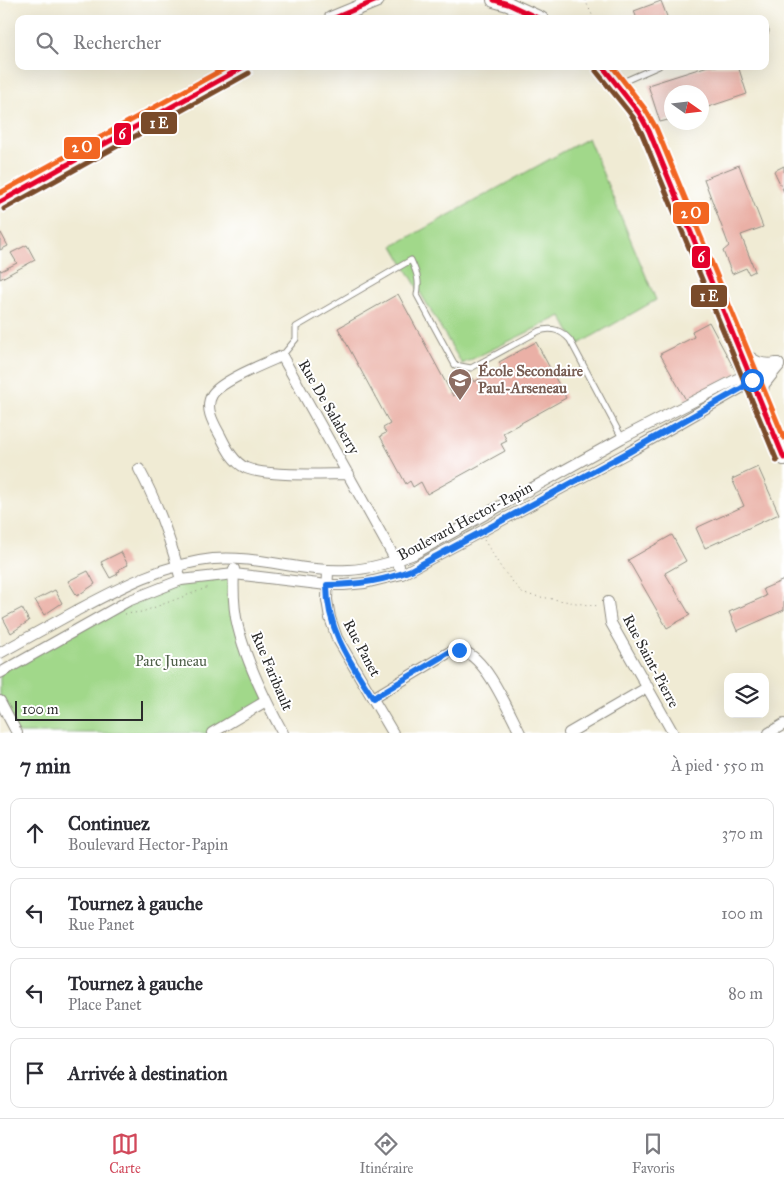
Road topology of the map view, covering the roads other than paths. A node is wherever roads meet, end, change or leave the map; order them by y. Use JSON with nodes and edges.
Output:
{"nodes":[{"id":1,"x":377,"y":0,"type":"edge"},
{"id":2,"x":494,"y":0,"type":"edge"},
{"id":3,"x":341,"y":15,"type":"edge"},
{"id":4,"x":532,"y":15,"type":"edge"},
{"id":5,"x":238,"y":70,"type":"edge"},
{"id":6,"x":606,"y":70,"type":"edge"},
{"id":7,"x":650,"y":70,"type":"edge"},
{"id":8,"x":618,"y":84,"type":"junction"},
{"id":9,"x":0,"y":202,"type":"edge"},
{"id":10,"x":740,"y":350,"type":"junction"},
{"id":11,"x":282,"y":356,"type":"junction"},
{"id":12,"x":780,"y":363,"type":"edge"},
{"id":13,"x":752,"y":380,"type":"junction"},
{"id":14,"x":760,"y":401,"type":"junction"},
{"id":15,"x":622,"y":438,"type":"junction"},
{"id":16,"x":629,"y":452,"type":"junction"},
{"id":17,"x":784,"y":458,"type":"edge"},
{"id":18,"x":139,"y":469,"type":"dead end"},
{"id":19,"x":349,"y":474,"type":"junction"},
{"id":20,"x":234,"y":559,"type":"junction"},
{"id":21,"x":398,"y":560,"type":"junction"},
{"id":22,"x":177,"y":566,"type":"junction"},
{"id":23,"x":328,"y":570,"type":"junction"},
{"id":24,"x":234,"y":574,"type":"junction"},
{"id":25,"x":402,"y":574,"type":"junction"},
{"id":26,"x":181,"y":580,"type":"junction"},
{"id":27,"x":327,"y":585,"type":"junction"},
{"id":28,"x":608,"y":602,"type":"road end"},
{"id":29,"x":0,"y":654,"type":"edge"},
{"id":30,"x":0,"y":673,"type":"edge"},
{"id":31,"x":648,"y":687,"type":"junction"},
{"id":32,"x":373,"y":698,"type":"junction"},
{"id":33,"x":0,"y":701,"type":"edge"},
{"id":34,"x":266,"y":701,"type":"junction"},
{"id":35,"x":784,"y":724,"type":"edge"},
{"id":36,"x":17,"y":733,"type":"edge"},
{"id":37,"x":212,"y":733,"type":"edge"},
{"id":38,"x":283,"y":733,"type":"edge"},
{"id":39,"x":393,"y":733,"type":"edge"},
{"id":40,"x":520,"y":733,"type":"edge"},
{"id":41,"x":569,"y":733,"type":"edge"},
{"id":42,"x":673,"y":733,"type":"edge"},
{"id":43,"x":769,"y":733,"type":"edge"}],
"edges":[{"from":1,"to":3,"type":"main road"},
{"from":2,"to":4,"type":"main road"},
{"from":5,"to":9,"type":"main road"},
{"from":6,"to":8,"type":"main road"},
{"from":7,"to":8,"type":"lane"},
{"from":8,"to":10,"type":"main road"},
{"from":10,"to":12,"type":"main road"},
{"from":10,"to":13,"type":"main road"},
{"from":11,"to":15,"type":"lane"},
{"from":11,"to":19,"type":"street","name":"Rue De Salaberry"},
{"from":11,"to":19,"type":"street","name":"Rue De Salaberry"},
{"from":12,"to":13,"type":"main road","name":"Boulevard Hector-Papin"},
{"from":12,"to":14,"type":"main road"},
{"from":13,"to":14,"type":"main road"},
{"from":13,"to":15,"type":"street","name":"Boulevard Hector-Papin"},
{"from":13,"to":16,"type":"street","name":"Boulevard Hector-Papin"},
{"from":14,"to":17,"type":"main road"},
{"from":15,"to":16,"type":"street"},
{"from":15,"to":21,"type":"street","name":"Boulevard Hector-Papin"},
{"from":16,"to":25,"type":"street","name":"Boulevard Hector-Papin"},
{"from":18,"to":22,"type":"street"},
{"from":19,"to":21,"type":"street","name":"Rue De Salaberry"},
{"from":20,"to":22,"type":"street","name":"Boulevard Hector-Papin"},
{"from":20,"to":23,"type":"street","name":"Boulevard Hector-Papin"},
{"from":20,"to":24,"type":"street","name":"Rue Faribault"},
{"from":21,"to":23,"type":"street","name":"Boulevard Hector-Papin"},
{"from":21,"to":25,"type":"street","name":"Rue De Salaberry"},
{"from":22,"to":26,"type":"street"},
{"from":22,"to":29,"type":"street","name":"Boulevard Hector-Papin"},
{"from":23,"to":27,"type":"street","name":"Rue Panet"},
{"from":24,"to":26,"type":"street","name":"Boulevard Hector-Papin"},
{"from":24,"to":27,"type":"street","name":"Boulevard Hector-Papin"},
{"from":24,"to":34,"type":"street","name":"Rue Faribault"},
{"from":25,"to":27,"type":"street","name":"Boulevard Hector-Papin"},
{"from":26,"to":30,"type":"street","name":"Boulevard Hector-Papin"},
{"from":27,"to":32,"type":"street","name":"Rue Panet"},
{"from":28,"to":31,"type":"street","name":"Rue Saint-Pierre"},
{"from":31,"to":41,"type":"street"},
{"from":31,"to":42,"type":"street","name":"Rue Saint-Pierre"},
{"from":32,"to":39,"type":"street","name":"Rue Panet"},
{"from":32,"to":40,"type":"street"},
{"from":33,"to":36,"type":"street"},
{"from":34,"to":37,"type":"street"},
{"from":34,"to":38,"type":"street","name":"Rue Faribault"},
{"from":35,"to":43,"type":"street"}]}
